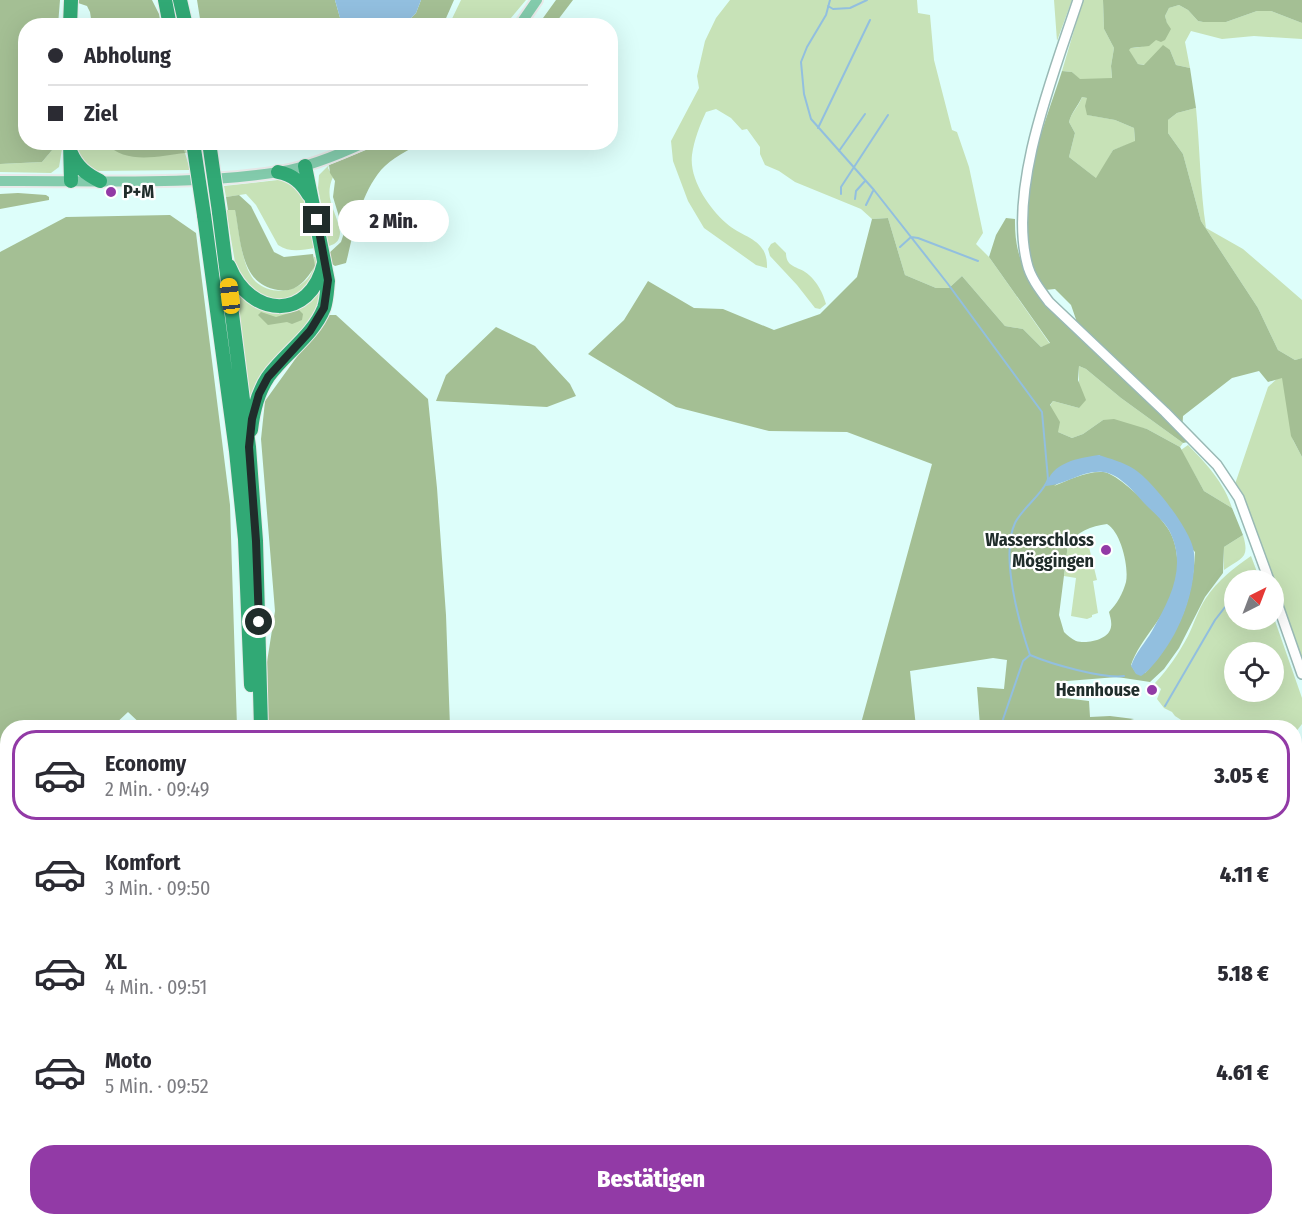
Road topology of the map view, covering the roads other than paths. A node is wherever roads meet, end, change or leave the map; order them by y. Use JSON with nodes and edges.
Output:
{"nodes":[{"id":1,"x":165,"y":0,"type":"edge"},
{"id":2,"x":180,"y":0,"type":"edge"},
{"id":3,"x":537,"y":0,"type":"edge"},
{"id":4,"x":1078,"y":0,"type":"edge"},
{"id":5,"x":168,"y":18,"type":"edge"},
{"id":6,"x":184,"y":18,"type":"edge"},
{"id":7,"x":525,"y":18,"type":"edge"},
{"id":8,"x":70,"y":150,"type":"edge"},
{"id":9,"x":71,"y":150,"type":"edge"},
{"id":10,"x":194,"y":150,"type":"edge"},
{"id":11,"x":210,"y":150,"type":"edge"},
{"id":12,"x":346,"y":150,"type":"edge"},
{"id":13,"x":305,"y":166,"type":"junction"},
{"id":14,"x":278,"y":172,"type":"junction"},
{"id":15,"x":0,"y":181,"type":"edge"},
{"id":16,"x":71,"y":181,"type":"junction"},
{"id":17,"x":100,"y":181,"type":"junction"},
{"id":18,"x":313,"y":202,"type":"junction"},
{"id":19,"x":224,"y":252,"type":"junction"},
{"id":20,"x":325,"y":262,"type":"junction"},
{"id":21,"x":249,"y":447,"type":"junction"},
{"id":22,"x":1265,"y":570,"type":"edge"},
{"id":23,"x":1284,"y":623,"type":"edge"},
{"id":24,"x":1302,"y":674,"type":"edge"},
{"id":25,"x":252,"y":720,"type":"edge"},
{"id":26,"x":261,"y":720,"type":"edge"}],
"edges":[{"from":1,"to":5,"type":"highway"},
{"from":2,"to":6,"type":"highway"},
{"from":3,"to":7,"type":"main road"},
{"from":4,"to":22,"type":"street"},
{"from":8,"to":16,"type":"highway"},
{"from":9,"to":17,"type":"highway"},
{"from":10,"to":25,"type":"highway","bridge":true},
{"from":11,"to":19,"type":"highway","bridge":true},
{"from":12,"to":13,"type":"main road"},
{"from":13,"to":14,"type":"main road"},
{"from":13,"to":18,"type":"highway"},
{"from":14,"to":17,"type":"main road"},
{"from":14,"to":18,"type":"highway"},
{"from":15,"to":16,"type":"main road"},
{"from":16,"to":17,"type":"main road"},
{"from":18,"to":20,"type":"highway"},
{"from":19,"to":20,"type":"highway"},
{"from":19,"to":21,"type":"highway"},
{"from":20,"to":21,"type":"highway"},
{"from":21,"to":26,"type":"highway"},
{"from":23,"to":24,"type":"street"}]}
